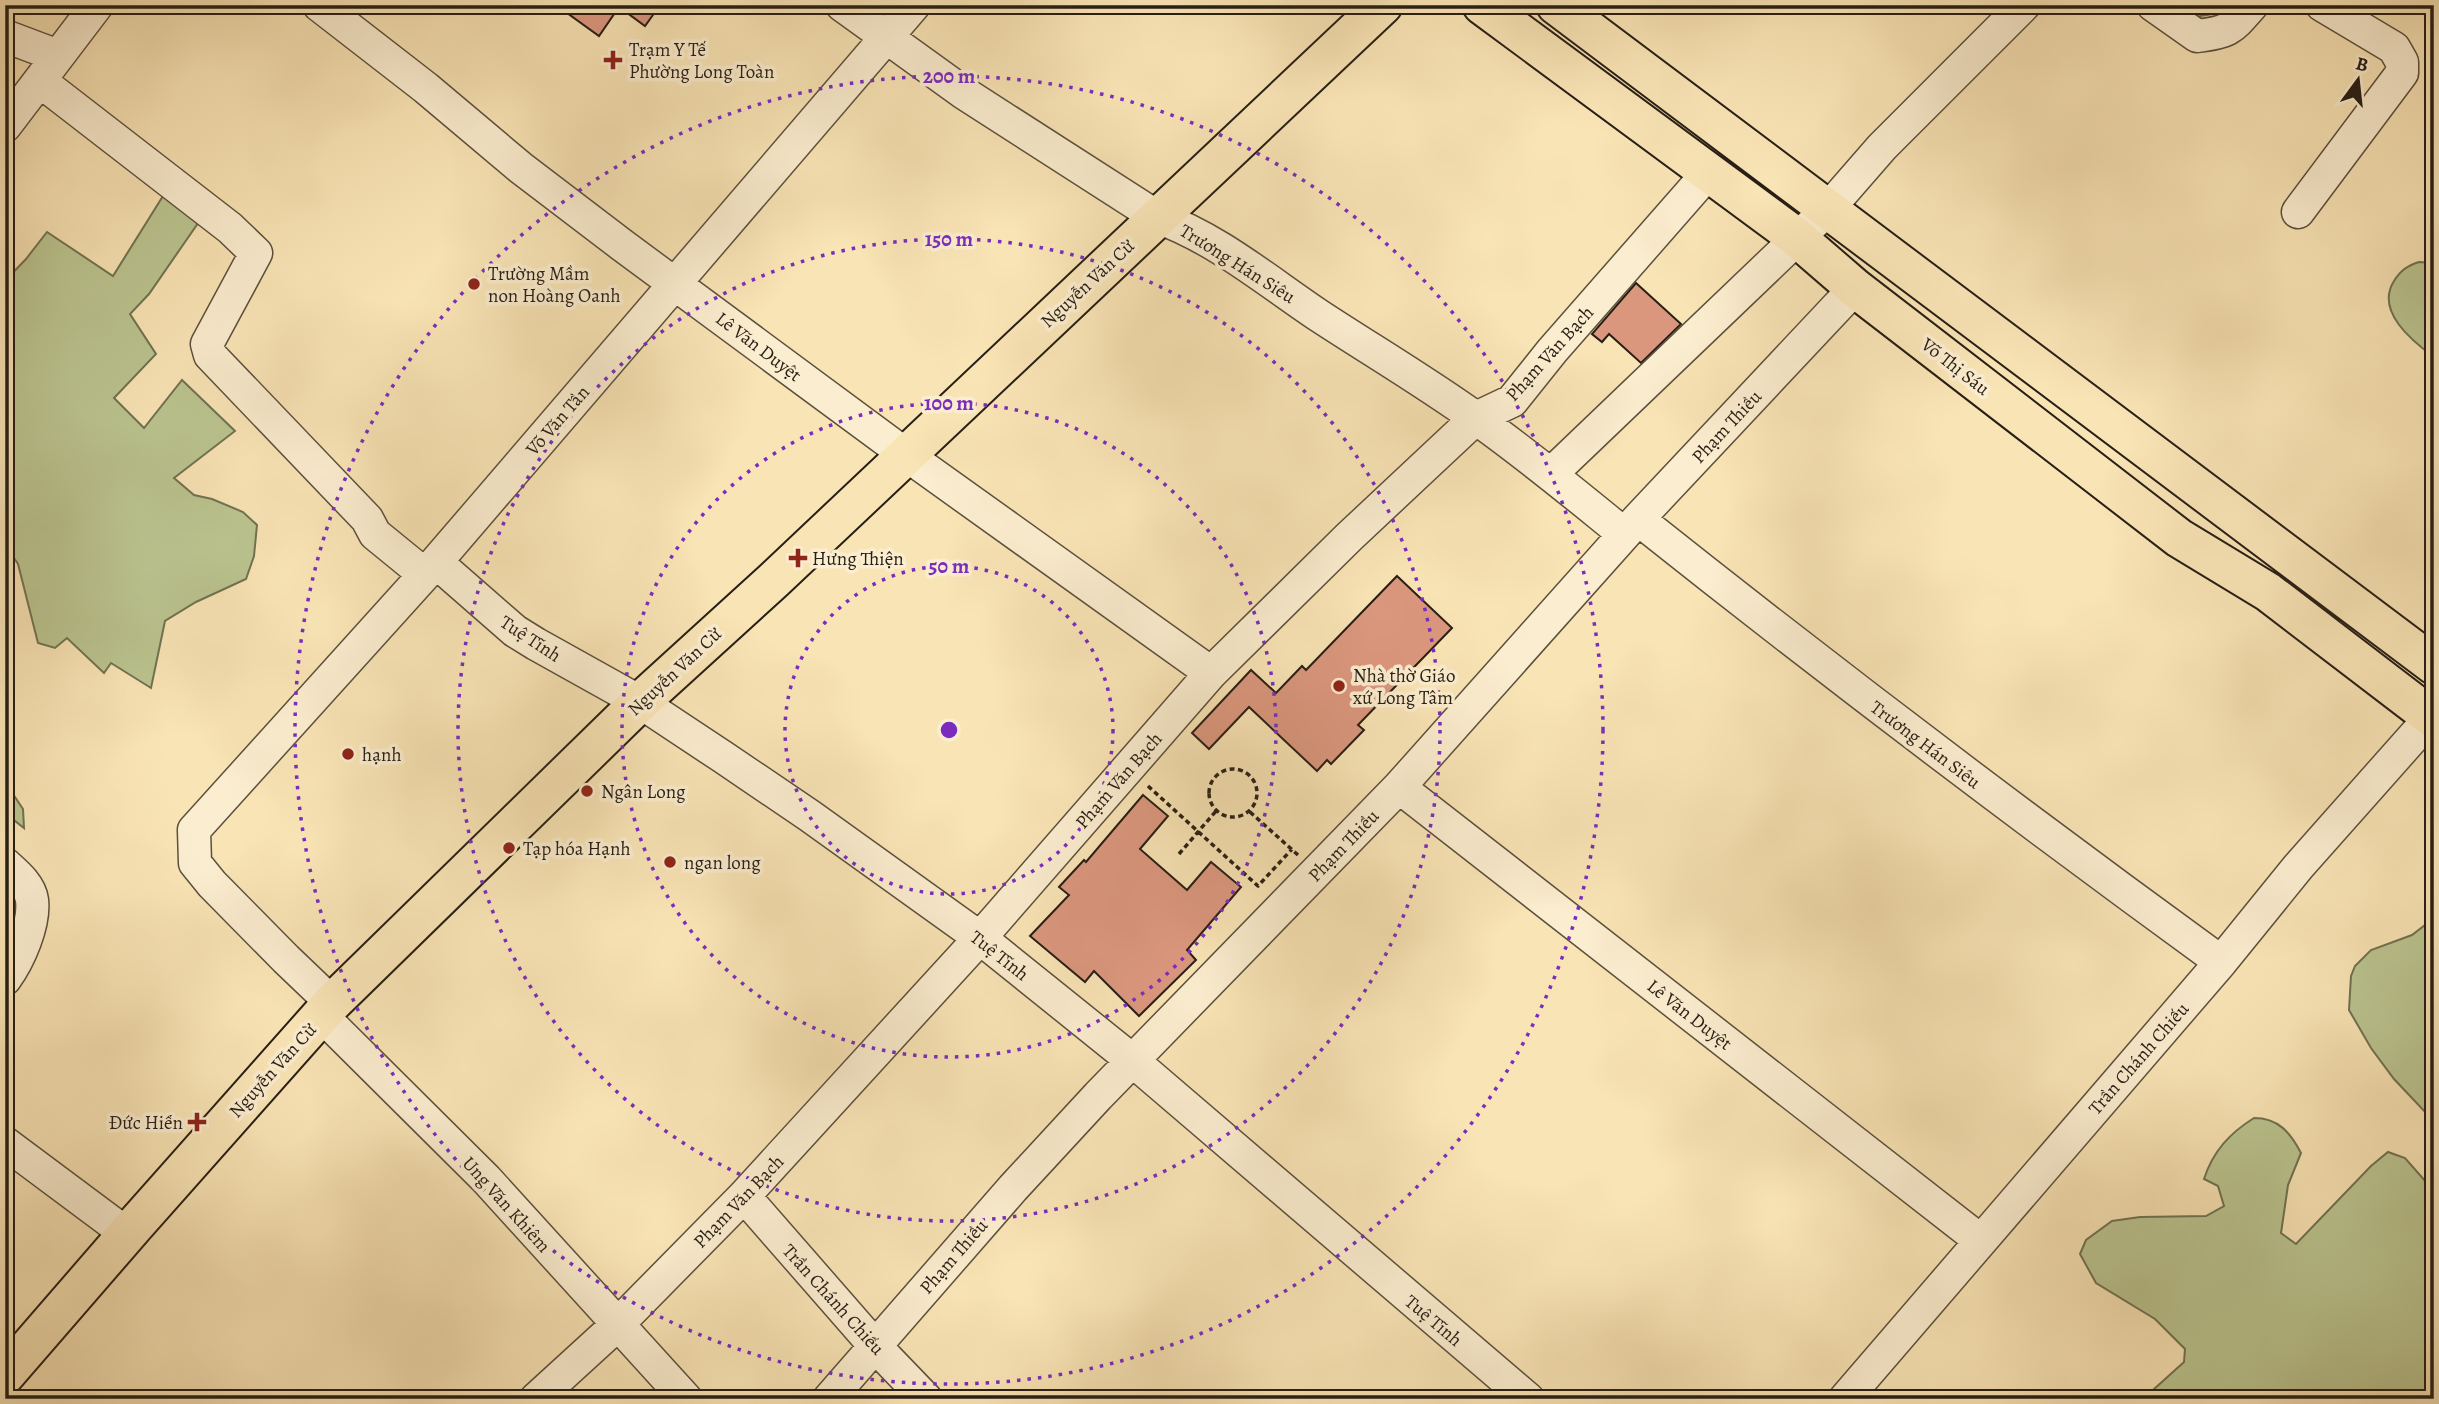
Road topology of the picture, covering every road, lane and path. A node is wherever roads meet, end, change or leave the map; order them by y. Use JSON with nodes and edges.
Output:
{"nodes":[{"id":1,"x":97,"y":5,"type":"edge"},
{"id":2,"x":319,"y":5,"type":"edge"},
{"id":3,"x":842,"y":5,"type":"edge"},
{"id":4,"x":914,"y":5,"type":"edge"},
{"id":5,"x":1383,"y":5,"type":"edge"},
{"id":6,"x":1482,"y":5,"type":"edge"},
{"id":7,"x":1556,"y":5,"type":"edge"},
{"id":8,"x":2024,"y":5,"type":"edge"},
{"id":9,"x":2153,"y":5,"type":"edge"},
{"id":10,"x":2252,"y":5,"type":"edge"},
{"id":11,"x":2322,"y":5,"type":"edge"},
{"id":12,"x":5,"y":36,"type":"edge"},
{"id":13,"x":885,"y":38,"type":"junction"},
{"id":14,"x":49,"y":68,"type":"junction"},
{"id":15,"x":5,"y":126,"type":"edge"},
{"id":16,"x":1708,"y":173,"type":"junction"},
{"id":17,"x":1828,"y":209,"type":"junction"},
{"id":18,"x":2298,"y":212,"type":"dead end"},
{"id":19,"x":1157,"y":216,"type":"junction"},
{"id":20,"x":1796,"y":237,"type":"junction"},
{"id":21,"x":674,"y":283,"type":"junction"},
{"id":22,"x":1855,"y":288,"type":"junction"},
{"id":23,"x":1476,"y":418,"type":"junction"},
{"id":24,"x":905,"y":454,"type":"junction"},
{"id":25,"x":1551,"y":474,"type":"junction"},
{"id":26,"x":1631,"y":527,"type":"junction"},
{"id":27,"x":430,"y":568,"type":"junction"},
{"id":28,"x":2434,"y":665,"type":"edge"},
{"id":29,"x":1211,"y":673,"type":"junction"},
{"id":30,"x":640,"y":702,"type":"junction"},
{"id":31,"x":2432,"y":718,"type":"edge"},
{"id":32,"x":1129,"y":768,"type":"junction"},
{"id":33,"x":1399,"y":787,"type":"junction"},
{"id":34,"x":1216,"y":811,"type":"junction"},
{"id":35,"x":1250,"y":811,"type":"junction"},
{"id":36,"x":194,"y":830,"type":"joint"},
{"id":37,"x":1198,"y":832,"type":"junction"},
{"id":38,"x":1292,"y":849,"type":"junction"},
{"id":39,"x":1179,"y":854,"type":"dead end"},
{"id":40,"x":1305,"y":860,"type":"dead end"},
{"id":41,"x":5,"y":864,"type":"edge"},
{"id":42,"x":980,"y":938,"type":"junction"},
{"id":43,"x":2221,"y":962,"type":"junction"},
{"id":44,"x":5,"y":979,"type":"edge"},
{"id":45,"x":327,"y":1009,"type":"junction"},
{"id":46,"x":1133,"y":1061,"type":"junction"},
{"id":47,"x":5,"y":1143,"type":"edge"},
{"id":48,"x":744,"y":1196,"type":"junction"},
{"id":49,"x":127,"y":1234,"type":"junction"},
{"id":50,"x":1980,"y":1241,"type":"junction"},
{"id":51,"x":617,"y":1325,"type":"junction"},
{"id":52,"x":875,"y":1346,"type":"junction"},
{"id":53,"x":5,"y":1375,"type":"edge"},
{"id":54,"x":1852,"y":1396,"type":"edge"},
{"id":55,"x":537,"y":1399,"type":"edge"},
{"id":56,"x":686,"y":1399,"type":"edge"},
{"id":57,"x":830,"y":1399,"type":"edge"},
{"id":58,"x":926,"y":1399,"type":"edge"},
{"id":59,"x":1528,"y":1399,"type":"edge"}],
"edges":[{"from":1,"to":14,"type":"street"},
{"from":2,"to":21,"type":"street","name":"Lê Văn Duyệt"},
{"from":3,"to":13,"type":"street","name":"Trương Hán Siêu"},
{"from":4,"to":13,"type":"street","name":"Võ Văn Tần"},
{"from":5,"to":19,"type":"main road","name":"Nguyễn Văn Cừ"},
{"from":6,"to":16,"type":"main road","name":"Võ Thị Sáu"},
{"from":7,"to":17,"type":"main road"},
{"from":8,"to":17,"type":"street"},
{"from":9,"to":10,"type":"street"},
{"from":11,"to":18,"type":"street"},
{"from":12,"to":14,"type":"street"},
{"from":13,"to":19,"type":"street","name":"Trương Hán Siêu"},
{"from":13,"to":21,"type":"street","name":"Võ Văn Tần"},
{"from":14,"to":15,"type":"street"},
{"from":14,"to":27,"type":"street","name":"Tuệ Tĩnh"},
{"from":16,"to":20,"type":"main road","name":"Võ Thị Sáu"},
{"from":16,"to":23,"type":"street","name":"Phạm Văn Bạch"},
{"from":17,"to":20,"type":"street"},
{"from":17,"to":28,"type":"main road"},
{"from":19,"to":23,"type":"street","name":"Trương Hán Siêu"},
{"from":19,"to":24,"type":"main road","name":"Nguyễn Văn Cừ"},
{"from":20,"to":22,"type":"main road","name":"Võ Thị Sáu"},
{"from":20,"to":25,"type":"street"},
{"from":21,"to":24,"type":"street","name":"Lê Văn Duyệt"},
{"from":21,"to":27,"type":"street","name":"Võ Văn Tần"},
{"from":22,"to":26,"type":"street","name":"Phạm Thiều"},
{"from":22,"to":31,"type":"main road","name":"Võ Thị Sáu"},
{"from":23,"to":25,"type":"street","name":"Trương Hán Siêu"},
{"from":23,"to":29,"type":"street","name":"Phạm Văn Bạch"},
{"from":24,"to":29,"type":"street","name":"Lê Văn Duyệt"},
{"from":24,"to":30,"type":"main road","name":"Nguyễn Văn Cừ"},
{"from":25,"to":26,"type":"street","name":"Trương Hán Siêu"},
{"from":26,"to":33,"type":"street","name":"Phạm Thiều"},
{"from":26,"to":43,"type":"street","name":"Trương Hán Siêu"},
{"from":27,"to":30,"type":"street","name":"Tuệ Tĩnh"},
{"from":27,"to":36,"type":"street","name":"Võ Văn Tần"},
{"from":29,"to":32,"type":"street","name":"Phạm Văn Bạch"},
{"from":30,"to":42,"type":"street","name":"Tuệ Tĩnh"},
{"from":30,"to":45,"type":"main road","name":"Nguyễn Văn Cừ"},
{"from":31,"to":43,"type":"street","name":"Trần Chánh Chiếu"},
{"from":32,"to":37,"type":"path"},
{"from":32,"to":42,"type":"street","name":"Phạm Văn Bạch"},
{"from":33,"to":46,"type":"street","name":"Phạm Thiều"},
{"from":33,"to":50,"type":"street","name":"Lê Văn Duyệt"},
{"from":34,"to":35,"type":"path"},
{"from":34,"to":35,"type":"path"},
{"from":34,"to":37,"type":"path"},
{"from":35,"to":38,"type":"path"},
{"from":36,"to":45,"type":"street","name":"Ung Văn Khiêm"},
{"from":37,"to":38,"type":"path"},
{"from":37,"to":39,"type":"path"},
{"from":38,"to":40,"type":"path"},
{"from":41,"to":44,"type":"street"},
{"from":42,"to":46,"type":"street","name":"Tuệ Tĩnh"},
{"from":42,"to":48,"type":"street","name":"Phạm Văn Bạch"},
{"from":43,"to":50,"type":"street","name":"Trần Chánh Chiếu"},
{"from":45,"to":49,"type":"main road","name":"Nguyễn Văn Cừ"},
{"from":45,"to":51,"type":"street","name":"Ung Văn Khiêm"},
{"from":46,"to":52,"type":"street","name":"Phạm Thiều"},
{"from":46,"to":59,"type":"street","name":"Tuệ Tĩnh"},
{"from":47,"to":49,"type":"street"},
{"from":48,"to":51,"type":"street","name":"Phạm Văn Bạch"},
{"from":48,"to":52,"type":"street","name":"Trần Chánh Chiếu"},
{"from":49,"to":53,"type":"main road","name":"Nguyễn Văn Cừ"},
{"from":50,"to":54,"type":"street","name":"Trần Chánh Chiếu"},
{"from":51,"to":55,"type":"street","name":"Phạm Văn Bạch"},
{"from":51,"to":56,"type":"street","name":"Ung Văn Khiêm"},
{"from":52,"to":57,"type":"street","name":"Phạm Thiều"},
{"from":52,"to":58,"type":"street","name":"Trần Chánh Chiếu"}]}
